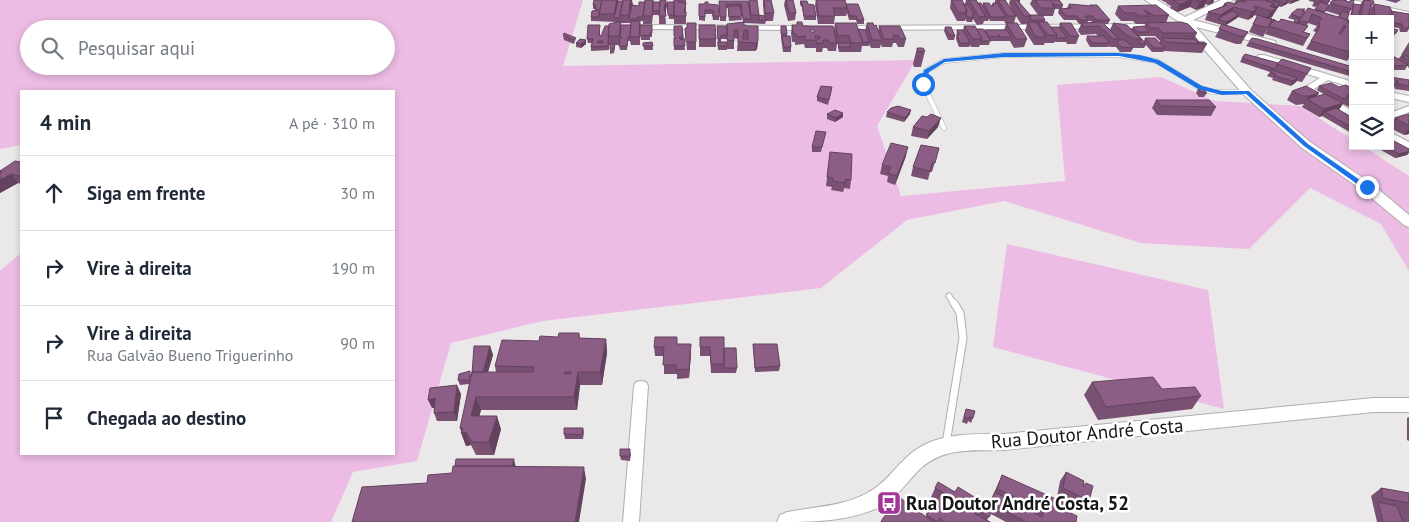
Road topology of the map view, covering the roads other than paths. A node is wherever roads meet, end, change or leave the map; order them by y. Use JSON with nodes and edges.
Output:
{"nodes":[{"id":1,"x":1150,"y":0,"type":"edge"},
{"id":2,"x":1229,"y":0,"type":"edge"},
{"id":3,"x":1342,"y":0,"type":"edge"},
{"id":4,"x":1409,"y":14,"type":"edge"},
{"id":5,"x":1177,"y":24,"type":"junction"},
{"id":6,"x":632,"y":27,"type":"edge"},
{"id":7,"x":815,"y":28,"type":"edge"},
{"id":8,"x":834,"y":28,"type":"edge"},
{"id":9,"x":1280,"y":46,"type":"edge"},
{"id":10,"x":1261,"y":58,"type":"edge"},
{"id":11,"x":1325,"y":78,"type":"junction"},
{"id":12,"x":1349,"y":84,"type":"edge"},
{"id":13,"x":1247,"y":92,"type":"junction"},
{"id":14,"x":1394,"y":96,"type":"edge"},
{"id":15,"x":1409,"y":99,"type":"edge"},
{"id":16,"x":1409,"y":109,"type":"edge"},
{"id":17,"x":1349,"y":113,"type":"edge"},
{"id":18,"x":1394,"y":115,"type":"edge"},
{"id":19,"x":944,"y":128,"type":"dead end"},
{"id":20,"x":1394,"y":138,"type":"edge"},
{"id":21,"x":1409,"y":146,"type":"edge"},
{"id":22,"x":1409,"y":222,"type":"edge"},
{"id":23,"x":949,"y":296,"type":"dead end"},
{"id":24,"x":641,"y":386,"type":"dead end"},
{"id":25,"x":1409,"y":405,"type":"edge"},
{"id":26,"x":946,"y":445,"type":"junction"},
{"id":27,"x":631,"y":522,"type":"edge"},
{"id":28,"x":787,"y":522,"type":"edge"}],
"edges":[{"from":1,"to":5,"type":"street"},
{"from":2,"to":5,"type":"street"},
{"from":3,"to":4,"type":"street"},
{"from":5,"to":8,"type":"street"},
{"from":5,"to":9,"type":"street"},
{"from":5,"to":13,"type":"street"},
{"from":6,"to":7,"type":"street"},
{"from":10,"to":11,"type":"street"},
{"from":11,"to":12,"type":"street"},
{"from":11,"to":17,"type":"street"},
{"from":13,"to":19,"type":"lane"},
{"from":13,"to":22,"type":"street"},
{"from":14,"to":15,"type":"street"},
{"from":16,"to":18,"type":"street"},
{"from":20,"to":21,"type":"street"},
{"from":23,"to":26,"type":"lane"},
{"from":24,"to":27,"type":"street"},
{"from":25,"to":26,"type":"street","name":"Rua Doutor André Costa"},
{"from":26,"to":28,"type":"street","name":"Rua Doutor André Costa"}]}
